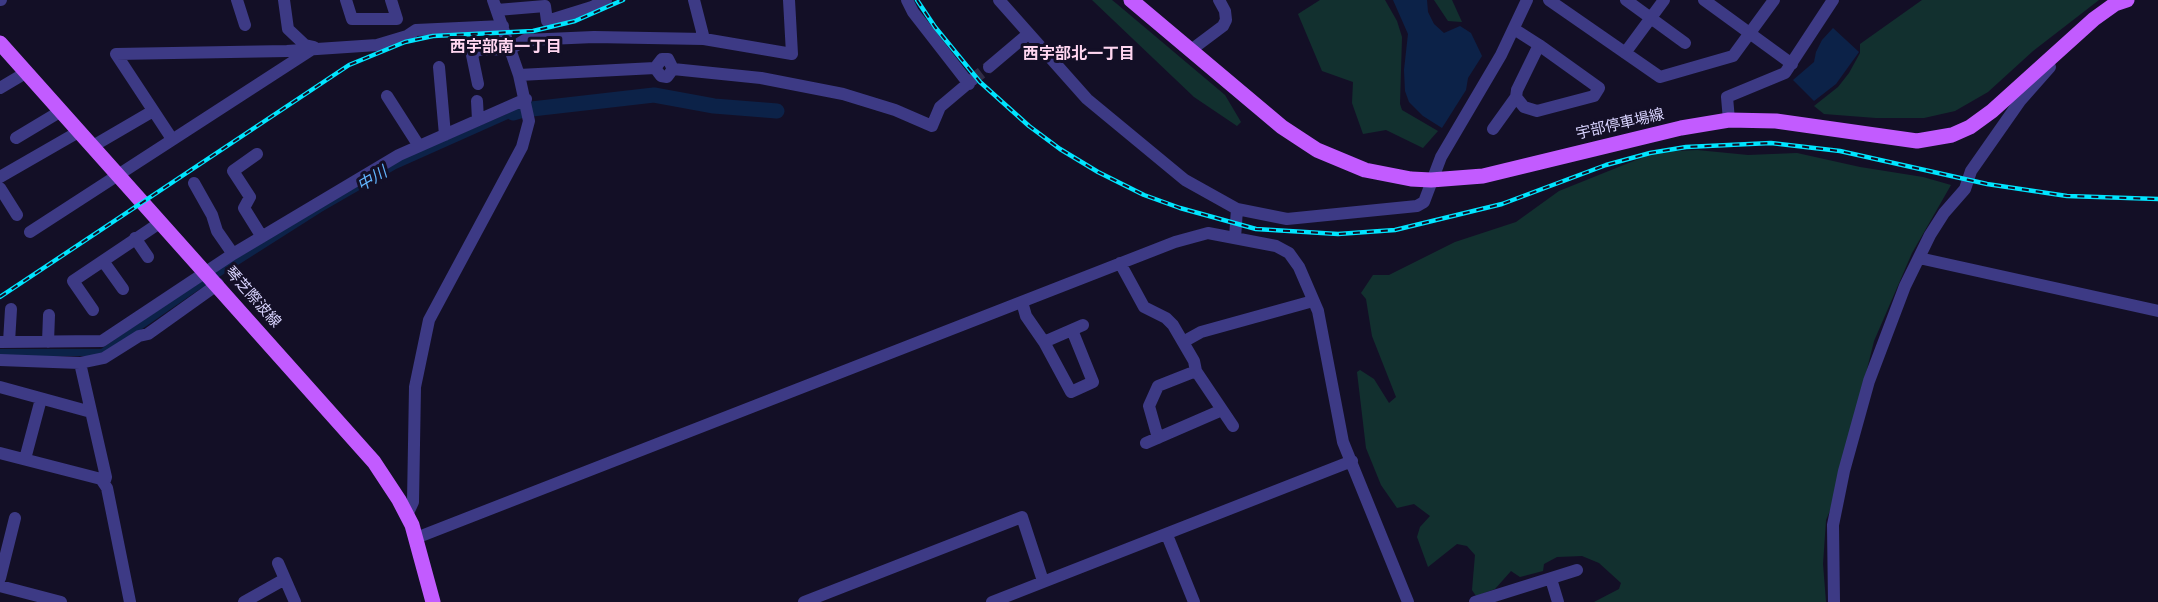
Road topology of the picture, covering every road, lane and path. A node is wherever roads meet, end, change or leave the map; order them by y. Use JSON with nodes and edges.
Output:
{"nodes":[{"id":1,"x":237,"y":0,"type":"edge"},
{"id":2,"x":284,"y":0,"type":"edge"},
{"id":3,"x":346,"y":0,"type":"edge"},
{"id":4,"x":391,"y":0,"type":"edge"},
{"id":5,"x":606,"y":0,"type":"edge"},
{"id":6,"x":694,"y":0,"type":"edge"},
{"id":7,"x":789,"y":0,"type":"edge"},
{"id":8,"x":907,"y":0,"type":"edge"},
{"id":9,"x":999,"y":0,"type":"edge"},
{"id":10,"x":1131,"y":0,"type":"edge"},
{"id":11,"x":1219,"y":0,"type":"edge"},
{"id":12,"x":1527,"y":0,"type":"edge"},
{"id":13,"x":1549,"y":0,"type":"edge"},
{"id":14,"x":1626,"y":0,"type":"edge"},
{"id":15,"x":1664,"y":0,"type":"edge"},
{"id":16,"x":1774,"y":0,"type":"edge"},
{"id":17,"x":1833,"y":0,"type":"edge"},
{"id":18,"x":2127,"y":0,"type":"edge"},
{"id":19,"x":1712,"y":2,"type":"edge"},
{"id":20,"x":495,"y":5,"type":"edge"},
{"id":21,"x":1651,"y":18,"type":"junction"},
{"id":22,"x":245,"y":25,"type":"dead end"},
{"id":23,"x":503,"y":26,"type":"junction"},
{"id":24,"x":2084,"y":27,"type":"junction"},
{"id":25,"x":1514,"y":29,"type":"junction"},
{"id":26,"x":1752,"y":33,"type":"junction"},
{"id":27,"x":1028,"y":34,"type":"junction"},
{"id":28,"x":704,"y":39,"type":"junction"},
{"id":29,"x":1685,"y":43,"type":"dead end"},
{"id":30,"x":1539,"y":45,"type":"junction"},
{"id":31,"x":315,"y":48,"type":"junction"},
{"id":32,"x":510,"y":49,"type":"junction"},
{"id":33,"x":1191,"y":50,"type":"junction"},
{"id":34,"x":3,"y":51,"type":"edge"},
{"id":35,"x":1624,"y":53,"type":"junction"},
{"id":36,"x":1792,"y":64,"type":"junction"},
{"id":37,"x":440,"y":67,"type":"dead end"},
{"id":38,"x":989,"y":67,"type":"tunnel mouth"},
{"id":39,"x":27,"y":72,"type":"junction"},
{"id":40,"x":519,"y":75,"type":"junction"},
{"id":41,"x":478,"y":84,"type":"dead end"},
{"id":42,"x":0,"y":88,"type":"edge"},
{"id":43,"x":387,"y":96,"type":"dead end"},
{"id":44,"x":1516,"y":97,"type":"junction"},
{"id":45,"x":526,"y":99,"type":"junction"},
{"id":46,"x":477,"y":101,"type":"dead end"},
{"id":47,"x":61,"y":111,"type":"junction"},
{"id":48,"x":153,"y":111,"type":"junction"},
{"id":49,"x":478,"y":120,"type":"junction"},
{"id":50,"x":1729,"y":120,"type":"junction"},
{"id":51,"x":1493,"y":129,"type":"dead end"},
{"id":52,"x":80,"y":131,"type":"junction"},
{"id":53,"x":445,"y":135,"type":"junction"},
{"id":54,"x":16,"y":138,"type":"dead end"},
{"id":55,"x":172,"y":139,"type":"junction"},
{"id":56,"x":93,"y":146,"type":"junction"},
{"id":57,"x":419,"y":146,"type":"junction"},
{"id":58,"x":257,"y":154,"type":"dead end"},
{"id":59,"x":119,"y":175,"type":"junction"},
{"id":60,"x":0,"y":177,"type":"edge"},
{"id":61,"x":1431,"y":180,"type":"junction"},
{"id":62,"x":194,"y":183,"type":"dead end"},
{"id":63,"x":0,"y":188,"type":"edge"},
{"id":64,"x":1237,"y":209,"type":"junction"},
{"id":65,"x":17,"y":215,"type":"dead end"},
{"id":66,"x":161,"y":222,"type":"junction"},
{"id":67,"x":30,"y":232,"type":"dead end"},
{"id":68,"x":262,"y":237,"type":"junction"},
{"id":69,"x":135,"y":238,"type":"junction"},
{"id":70,"x":1235,"y":238,"type":"junction"},
{"id":71,"x":233,"y":254,"type":"junction"},
{"id":72,"x":147,"y":257,"type":"dead end"},
{"id":73,"x":1919,"y":258,"type":"junction"},
{"id":74,"x":103,"y":261,"type":"junction"},
{"id":75,"x":1120,"y":263,"type":"junction"},
{"id":76,"x":212,"y":278,"type":"junction"},
{"id":77,"x":123,"y":289,"type":"dead end"},
{"id":78,"x":1313,"y":301,"type":"junction"},
{"id":79,"x":1022,"y":302,"type":"junction"},
{"id":80,"x":11,"y":309,"type":"dead end"},
{"id":81,"x":93,"y":310,"type":"dead end"},
{"id":82,"x":2158,"y":311,"type":"edge"},
{"id":83,"x":49,"y":315,"type":"dead end"},
{"id":84,"x":122,"y":338,"type":"junction"},
{"id":85,"x":4,"y":342,"type":"edge"},
{"id":86,"x":48,"y":342,"type":"junction"},
{"id":87,"x":1044,"y":342,"type":"junction"},
{"id":88,"x":1183,"y":342,"type":"junction"},
{"id":89,"x":0,"y":360,"type":"edge"},
{"id":90,"x":80,"y":363,"type":"junction"},
{"id":91,"x":1196,"y":371,"type":"junction"},
{"id":92,"x":0,"y":387,"type":"edge"},
{"id":93,"x":41,"y":399,"type":"junction"},
{"id":94,"x":1222,"y":410,"type":"junction"},
{"id":95,"x":91,"y":412,"type":"junction"},
{"id":96,"x":1233,"y":426,"type":"dead end"},
{"id":97,"x":1158,"y":438,"type":"junction"},
{"id":98,"x":1146,"y":443,"type":"dead end"},
{"id":99,"x":0,"y":453,"type":"edge"},
{"id":100,"x":26,"y":459,"type":"junction"},
{"id":101,"x":1352,"y":461,"type":"junction"},
{"id":102,"x":104,"y":483,"type":"junction"},
{"id":103,"x":407,"y":514,"type":"junction"},
{"id":104,"x":9,"y":522,"type":"edge"},
{"id":105,"x":1167,"y":535,"type":"junction"},
{"id":106,"x":416,"y":538,"type":"junction"},
{"id":107,"x":278,"y":563,"type":"dead end"},
{"id":108,"x":1577,"y":570,"type":"dead end"},
{"id":109,"x":0,"y":578,"type":"edge"},
{"id":110,"x":285,"y":579,"type":"junction"},
{"id":111,"x":1551,"y":579,"type":"junction"},
{"id":112,"x":1043,"y":581,"type":"junction"},
{"id":113,"x":0,"y":586,"type":"edge"},
{"id":114,"x":1515,"y":596,"type":"edge"},
{"id":115,"x":19,"y":597,"type":"edge"},
{"id":116,"x":61,"y":602,"type":"edge"},
{"id":117,"x":130,"y":602,"type":"edge"},
{"id":118,"x":244,"y":602,"type":"edge"},
{"id":119,"x":295,"y":602,"type":"edge"},
{"id":120,"x":433,"y":602,"type":"edge"},
{"id":121,"x":804,"y":602,"type":"edge"},
{"id":122,"x":992,"y":602,"type":"edge"},
{"id":123,"x":1194,"y":602,"type":"edge"},
{"id":124,"x":1407,"y":602,"type":"edge"},
{"id":125,"x":1475,"y":602,"type":"edge"},
{"id":126,"x":1558,"y":602,"type":"edge"},
{"id":127,"x":1834,"y":602,"type":"edge"}],
"edges":[{"from":1,"to":22,"type":"street"},
{"from":2,"to":31,"type":"street"},
{"from":3,"to":4,"type":"street"},
{"from":5,"to":20,"type":"street"},
{"from":6,"to":28,"type":"street"},
{"from":7,"to":28,"type":"street"},
{"from":8,"to":40,"type":"street"},
{"from":9,"to":27,"type":"street"},
{"from":10,"to":33,"type":"main road","name":"宇部停車場線"},
{"from":11,"to":33,"type":"street"},
{"from":12,"to":25,"type":"street"},
{"from":13,"to":35,"type":"street"},
{"from":14,"to":21,"type":"street"},
{"from":15,"to":21,"type":"street"},
{"from":16,"to":26,"type":"street"},
{"from":17,"to":36,"type":"street"},
{"from":18,"to":24,"type":"main road","name":"宇部停車場線"},
{"from":19,"to":26,"type":"street"},
{"from":20,"to":23,"type":"street"},
{"from":21,"to":29,"type":"street"},
{"from":21,"to":35,"type":"street"},
{"from":23,"to":31,"type":"street"},
{"from":23,"to":32,"type":"street"},
{"from":24,"to":50,"type":"main road","name":"宇部停車場線"},
{"from":24,"to":73,"type":"street"},
{"from":25,"to":30,"type":"street"},
{"from":25,"to":61,"type":"street"},
{"from":26,"to":35,"type":"street"},
{"from":26,"to":36,"type":"street"},
{"from":27,"to":38,"type":"street"},
{"from":27,"to":64,"type":"street"},
{"from":28,"to":32,"type":"street"},
{"from":30,"to":44,"type":"street"},
{"from":30,"to":44,"type":"street"},
{"from":31,"to":48,"type":"street"},
{"from":31,"to":55,"type":"street"},
{"from":32,"to":40,"type":"street"},
{"from":32,"to":41,"type":"street"},
{"from":33,"to":61,"type":"main road","name":"宇部停車場線"},
{"from":34,"to":39,"type":"main road","name":"琴芝際波線"},
{"from":36,"to":50,"type":"street"},
{"from":37,"to":53,"type":"street"},
{"from":39,"to":42,"type":"street"},
{"from":39,"to":47,"type":"main road","name":"琴芝際波線"},
{"from":40,"to":45,"type":"street"},
{"from":43,"to":57,"type":"street"},
{"from":44,"to":51,"type":"street"},
{"from":45,"to":49,"type":"street"},
{"from":45,"to":103,"type":"street"},
{"from":46,"to":49,"type":"street"},
{"from":47,"to":52,"type":"main road","name":"琴芝際波線"},
{"from":47,"to":54,"type":"street"},
{"from":48,"to":55,"type":"street"},
{"from":48,"to":56,"type":"street"},
{"from":49,"to":53,"type":"street"},
{"from":50,"to":61,"type":"main road","name":"宇部停車場線"},
{"from":52,"to":56,"type":"main road","name":"琴芝際波線"},
{"from":52,"to":60,"type":"street"},
{"from":53,"to":57,"type":"street"},
{"from":55,"to":59,"type":"street"},
{"from":56,"to":59,"type":"main road","name":"琴芝際波線"},
{"from":57,"to":68,"type":"street"},
{"from":58,"to":68,"type":"street"},
{"from":59,"to":66,"type":"main road","name":"琴芝際波線"},
{"from":59,"to":67,"type":"street"},
{"from":61,"to":64,"type":"street"},
{"from":62,"to":71,"type":"street"},
{"from":63,"to":65,"type":"street"},
{"from":64,"to":70,"type":"street"},
{"from":66,"to":69,"type":"street"},
{"from":66,"to":76,"type":"main road","name":"琴芝際波線"},
{"from":68,"to":71,"type":"street"},
{"from":69,"to":72,"type":"street"},
{"from":69,"to":74,"type":"street"},
{"from":70,"to":75,"type":"street"},
{"from":70,"to":78,"type":"street"},
{"from":71,"to":76,"type":"street"},
{"from":73,"to":82,"type":"street"},
{"from":73,"to":127,"type":"street"},
{"from":74,"to":77,"type":"street"},
{"from":74,"to":81,"type":"street"},
{"from":75,"to":79,"type":"street"},
{"from":75,"to":88,"type":"street"},
{"from":76,"to":84,"type":"street"},
{"from":76,"to":84,"type":"street"},
{"from":76,"to":103,"type":"main road","name":"琴芝際波線"},
{"from":78,"to":88,"type":"street"},
{"from":78,"to":101,"type":"street"},
{"from":79,"to":87,"type":"street"},
{"from":79,"to":106,"type":"street"},
{"from":80,"to":85,"type":"street"},
{"from":83,"to":86,"type":"street"},
{"from":84,"to":86,"type":"street"},
{"from":84,"to":90,"type":"street"},
{"from":85,"to":86,"type":"street"},
{"from":87,"to":87,"type":"street"},
{"from":88,"to":91,"type":"street"},
{"from":89,"to":90,"type":"street"},
{"from":90,"to":95,"type":"street"},
{"from":91,"to":94,"type":"street"},
{"from":91,"to":97,"type":"street"},
{"from":92,"to":93,"type":"street"},
{"from":93,"to":95,"type":"street"},
{"from":93,"to":100,"type":"street"},
{"from":94,"to":96,"type":"street"},
{"from":94,"to":97,"type":"street"},
{"from":95,"to":102,"type":"street"},
{"from":97,"to":98,"type":"street"},
{"from":99,"to":100,"type":"street"},
{"from":100,"to":102,"type":"street"},
{"from":101,"to":105,"type":"street"},
{"from":101,"to":124,"type":"street"},
{"from":102,"to":117,"type":"street"},
{"from":103,"to":106,"type":"main road","name":"琴芝際波線"},
{"from":104,"to":109,"type":"street"},
{"from":105,"to":112,"type":"street"},
{"from":105,"to":123,"type":"street"},
{"from":106,"to":120,"type":"main road","name":"琴芝際波線"},
{"from":107,"to":110,"type":"street"},
{"from":108,"to":111,"type":"street"},
{"from":110,"to":118,"type":"street"},
{"from":110,"to":119,"type":"street"},
{"from":111,"to":114,"type":"street"},
{"from":111,"to":126,"type":"street"},
{"from":112,"to":121,"type":"street"},
{"from":112,"to":122,"type":"street"},
{"from":113,"to":115,"type":"street"},
{"from":114,"to":125,"type":"street"},
{"from":115,"to":116,"type":"street"}]}
